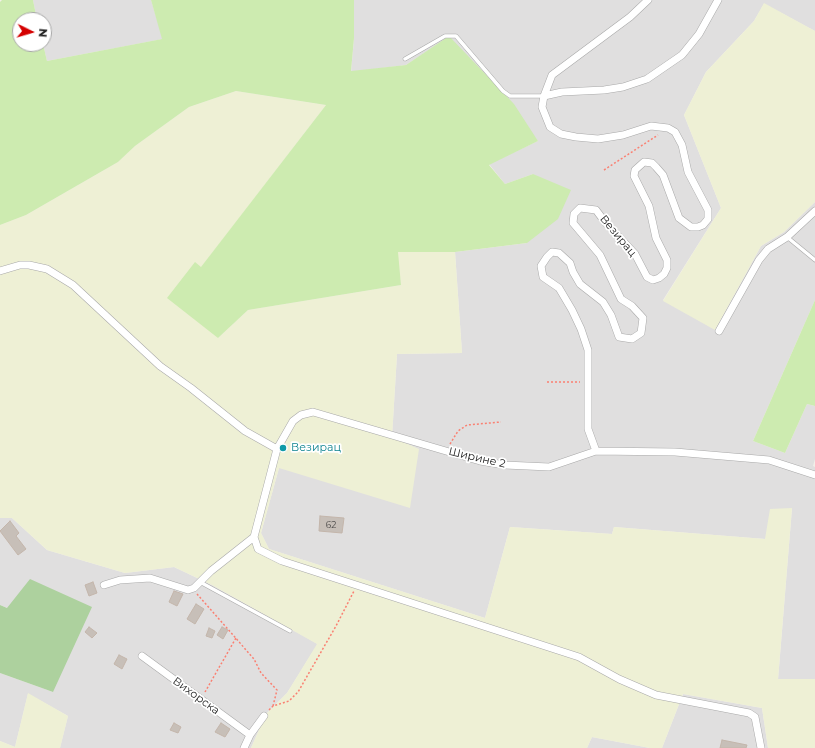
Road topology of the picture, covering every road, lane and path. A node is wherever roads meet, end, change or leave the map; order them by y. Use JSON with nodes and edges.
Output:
{"nodes":[{"id":1,"x":648,"y":0,"type":"edge"},
{"id":2,"x":718,"y":0,"type":"edge"},
{"id":3,"x":405,"y":60,"type":"dead end"},
{"id":4,"x":544,"y":96,"type":"junction"},
{"id":5,"x":668,"y":128,"type":"junction"},
{"id":6,"x":604,"y":170,"type":"dead end"},
{"id":7,"x":815,"y":211,"type":"edge"},
{"id":8,"x":787,"y":237,"type":"junction"},
{"id":9,"x":815,"y":260,"type":"edge"},
{"id":10,"x":0,"y":271,"type":"edge"},
{"id":11,"x":719,"y":331,"type":"dead end"},
{"id":12,"x":588,"y":381,"type":"junction"},
{"id":13,"x":547,"y":382,"type":"dead end"},
{"id":14,"x":501,"y":422,"type":"dead end"},
{"id":15,"x":278,"y":449,"type":"junction"},
{"id":16,"x":596,"y":451,"type":"junction"},
{"id":17,"x":447,"y":452,"type":"junction"},
{"id":18,"x":815,"y":475,"type":"edge"},
{"id":19,"x":254,"y":537,"type":"junction"},
{"id":20,"x":200,"y":582,"type":"junction"},
{"id":21,"x":104,"y":585,"type":"dead end"},
{"id":22,"x":357,"y":585,"type":"junction"},
{"id":23,"x":194,"y":588,"type":"junction"},
{"id":24,"x":290,"y":631,"type":"dead end"},
{"id":25,"x":236,"y":638,"type":"junction"},
{"id":26,"x":142,"y":656,"type":"dead end"},
{"id":27,"x":201,"y":700,"type":"junction"},
{"id":28,"x":264,"y":716,"type":"dead end"},
{"id":29,"x":250,"y":735,"type":"junction"},
{"id":30,"x":244,"y":748,"type":"edge"},
{"id":31,"x":761,"y":748,"type":"edge"}],
"edges":[{"from":1,"to":4,"type":"street"},
{"from":2,"to":4,"type":"street"},
{"from":3,"to":4,"type":"lane"},
{"from":4,"to":5,"type":"street"},
{"from":5,"to":6,"type":"path"},
{"from":5,"to":12,"type":"street","name":"Везирац"},
{"from":7,"to":8,"type":"street"},
{"from":8,"to":9,"type":"lane"},
{"from":8,"to":11,"type":"street"},
{"from":10,"to":15,"type":"street"},
{"from":12,"to":13,"type":"path"},
{"from":12,"to":16,"type":"street","name":"Везирац"},
{"from":14,"to":17,"type":"path"},
{"from":15,"to":17,"type":"street","name":"Ширине 2"},
{"from":15,"to":19,"type":"street","name":"Ширине 2"},
{"from":16,"to":17,"type":"street","name":"Ширине 2"},
{"from":16,"to":18,"type":"street","name":"Ширине 2"},
{"from":19,"to":20,"type":"street"},
{"from":19,"to":22,"type":"street"},
{"from":20,"to":23,"type":"street"},
{"from":20,"to":24,"type":"lane"},
{"from":21,"to":23,"type":"street"},
{"from":22,"to":25,"type":"path"},
{"from":22,"to":31,"type":"street"},
{"from":23,"to":25,"type":"path"},
{"from":25,"to":27,"type":"path"},
{"from":26,"to":27,"type":"street","name":"Вихорска"},
{"from":27,"to":29,"type":"street","name":"Вихорска"},
{"from":28,"to":29,"type":"street"},
{"from":29,"to":30,"type":"street"}]}
